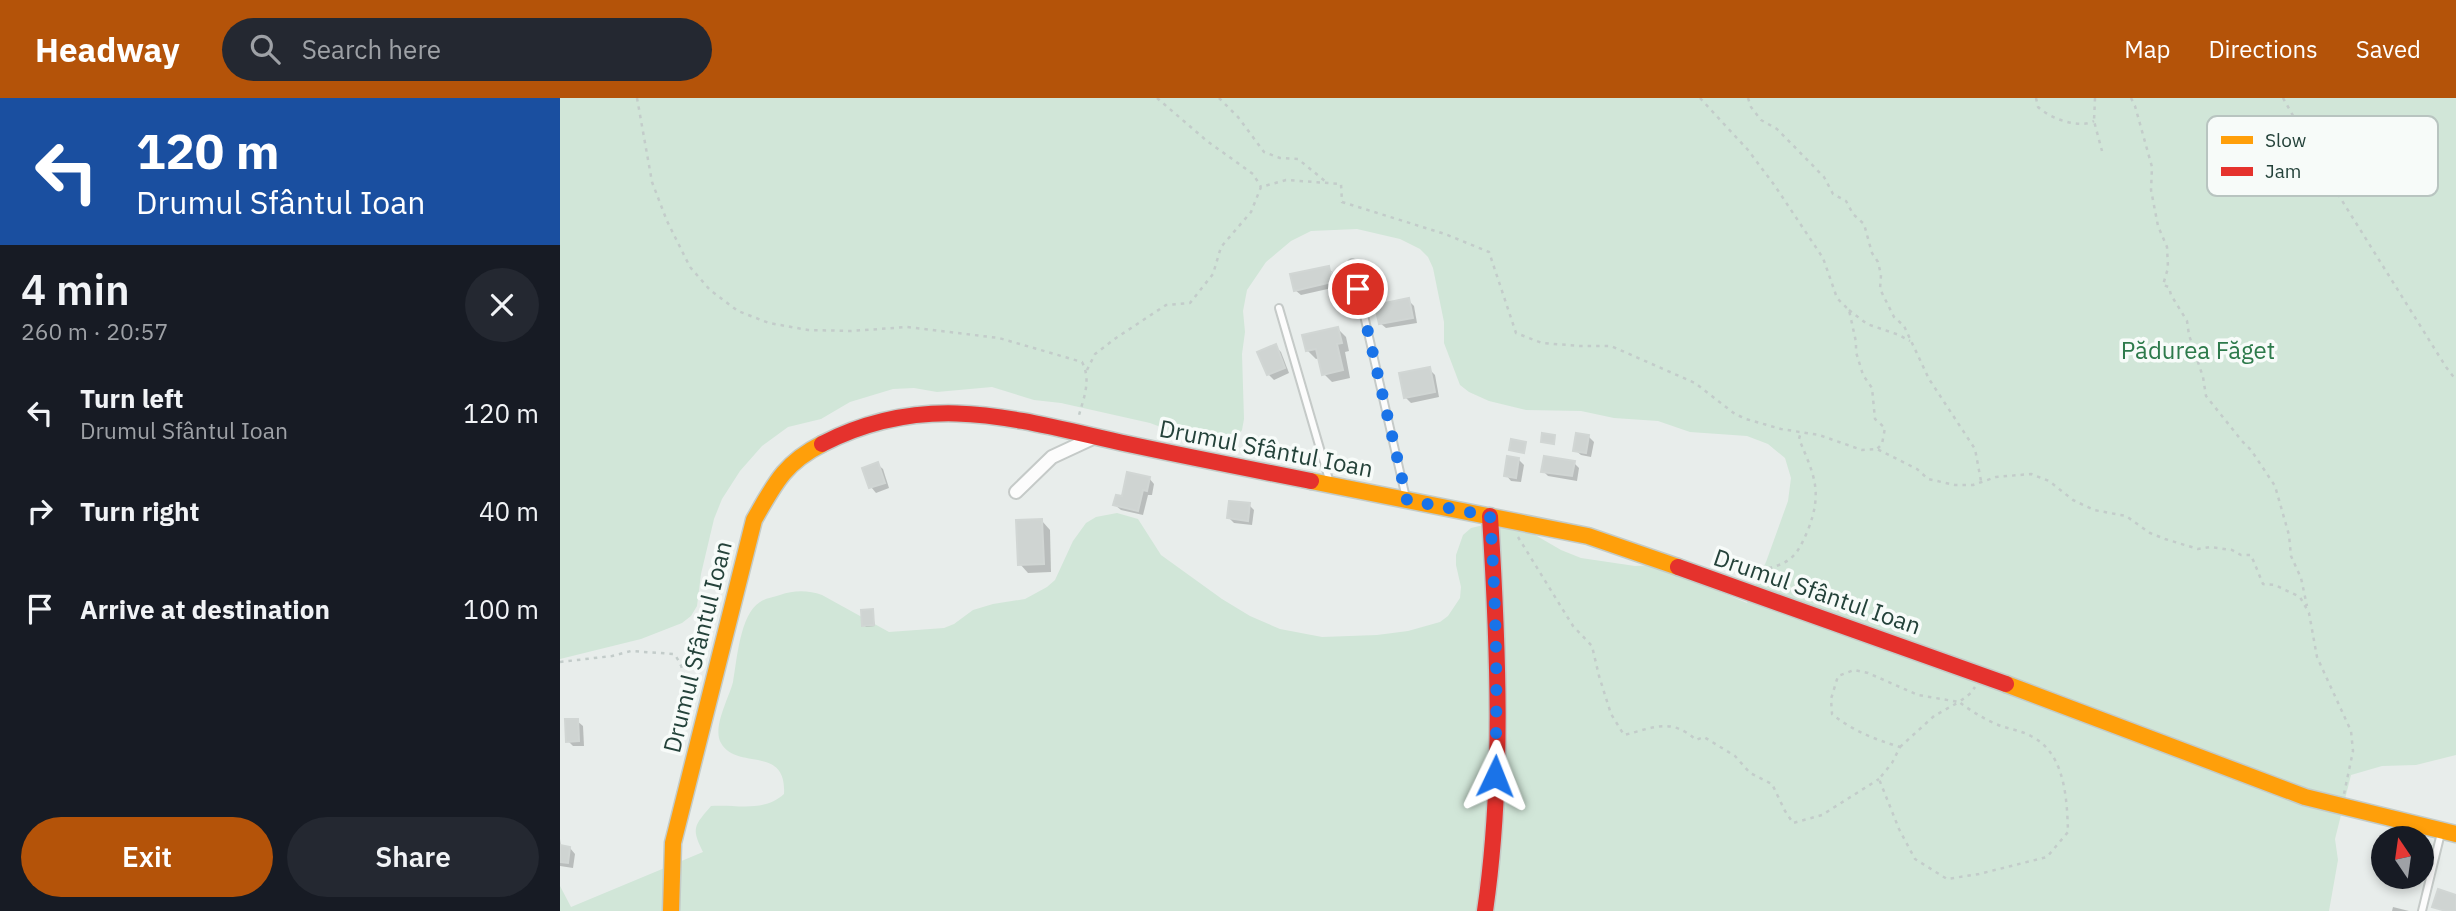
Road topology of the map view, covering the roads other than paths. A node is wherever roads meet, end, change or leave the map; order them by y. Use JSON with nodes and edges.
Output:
{"nodes":[{"id":1,"x":1352,"y":263,"type":"dead end"},
{"id":2,"x":1279,"y":308,"type":"dead end"},
{"id":3,"x":1095,"y":437,"type":"junction"},
{"id":4,"x":1331,"y":485,"type":"junction"},
{"id":5,"x":1016,"y":492,"type":"dead end"},
{"id":6,"x":1407,"y":500,"type":"junction"},
{"id":7,"x":1490,"y":516,"type":"junction"},
{"id":8,"x":2449,"y":832,"type":"edge"},
{"id":9,"x":671,"y":911,"type":"edge"},
{"id":10,"x":1485,"y":911,"type":"edge"},
{"id":11,"x":2422,"y":911,"type":"edge"}],
"edges":[{"from":1,"to":6,"type":"lane"},
{"from":2,"to":4,"type":"lane"},
{"from":3,"to":4,"type":"main road","name":"Drumul Sfântul Ioan"},
{"from":3,"to":5,"type":"street"},
{"from":3,"to":9,"type":"main road","name":"Drumul Sfântul Ioan"},
{"from":4,"to":6,"type":"main road","name":"Drumul Sfântul Ioan"},
{"from":6,"to":7,"type":"main road","name":"Drumul Sfântul Ioan"},
{"from":7,"to":8,"type":"main road","name":"Drumul Sfântul Ioan"},
{"from":7,"to":10,"type":"main road"},
{"from":8,"to":11,"type":"lane"}]}
